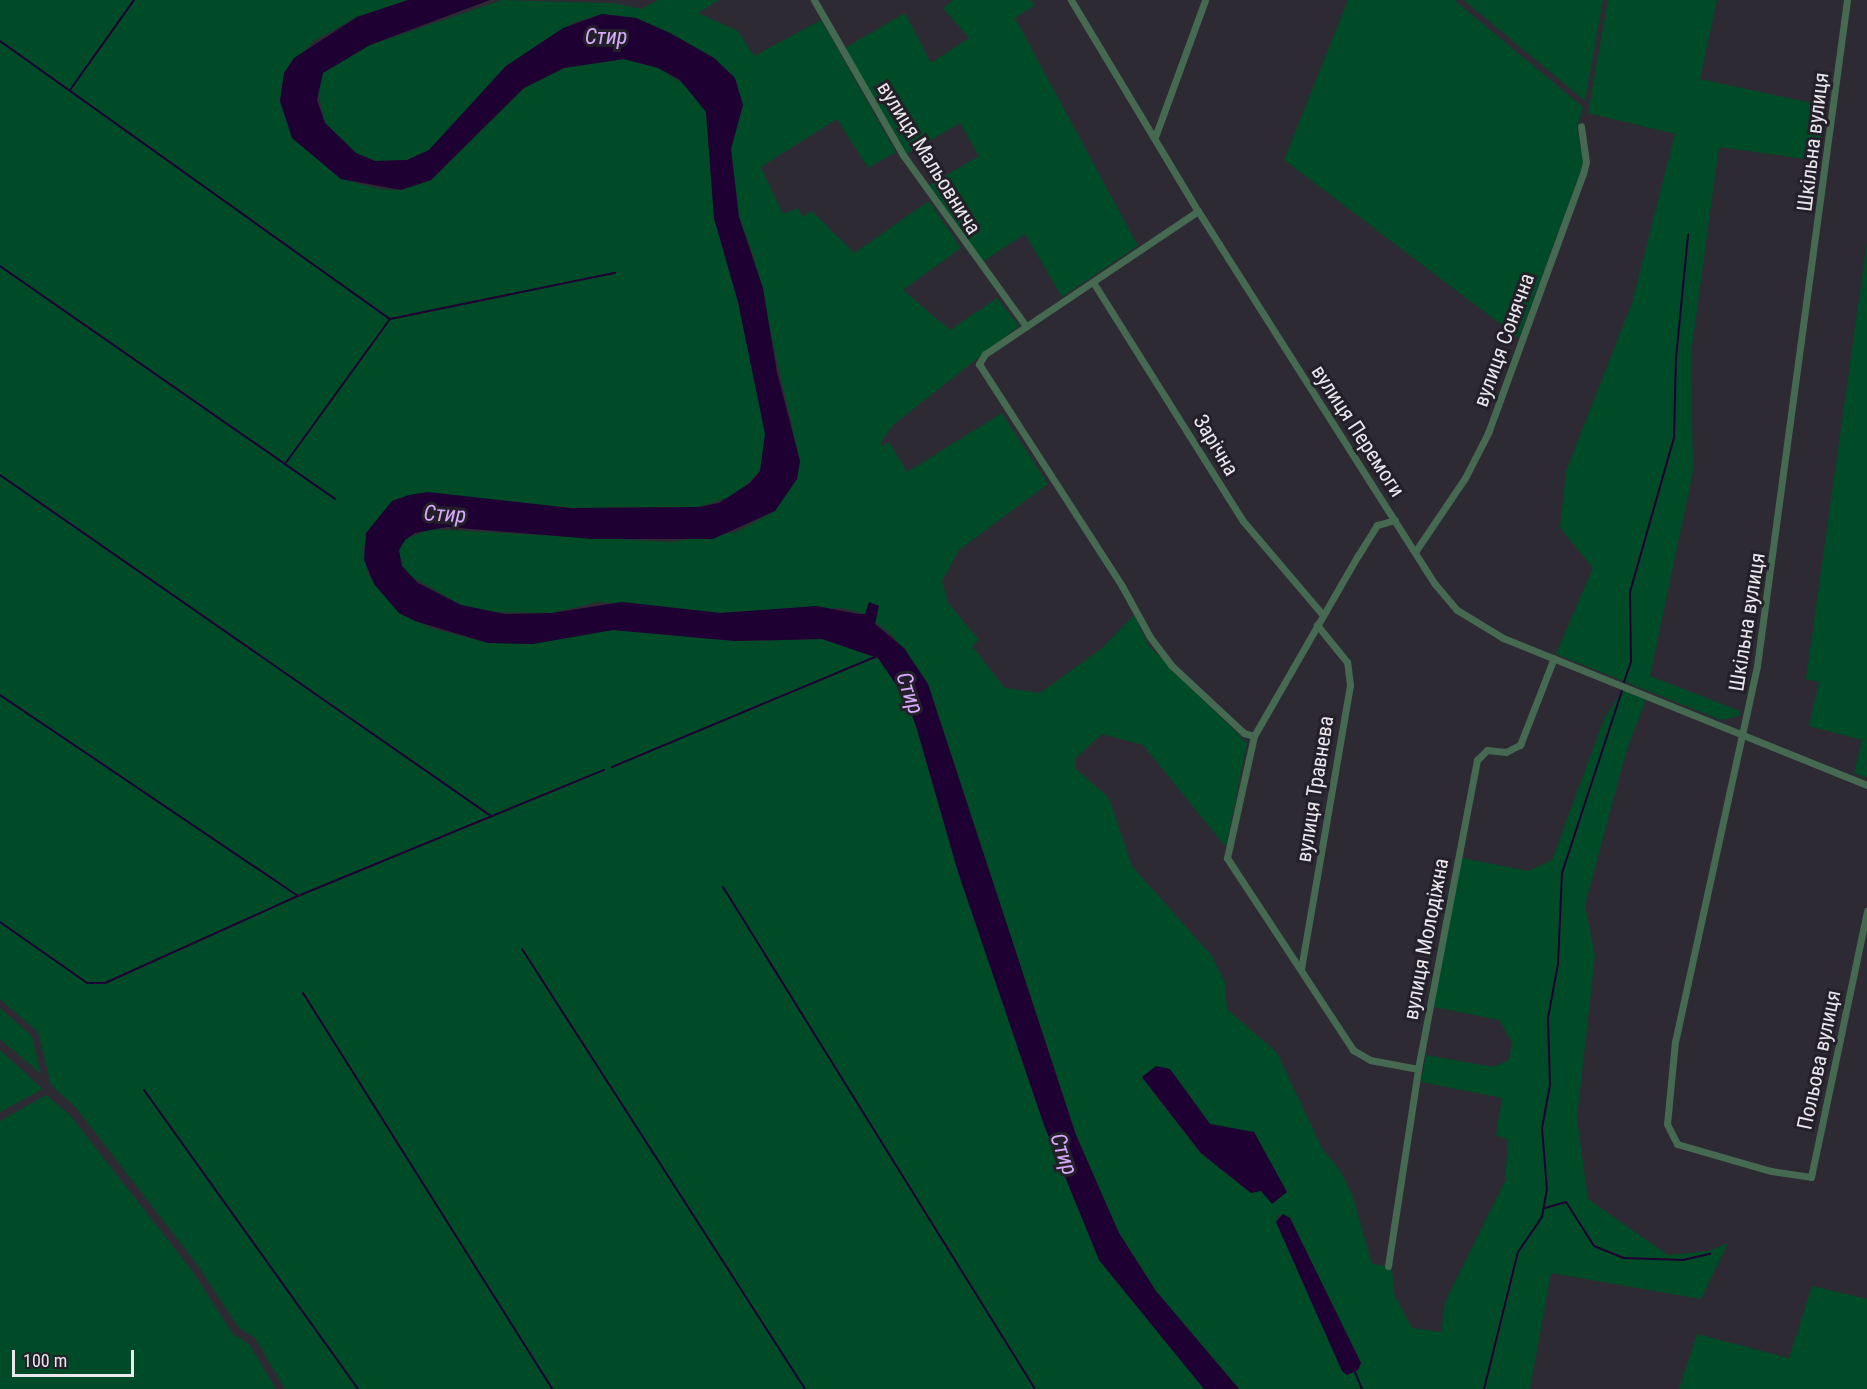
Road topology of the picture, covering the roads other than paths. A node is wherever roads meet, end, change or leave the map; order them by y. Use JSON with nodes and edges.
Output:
{"nodes":[{"id":1,"x":814,"y":0,"type":"edge"},
{"id":2,"x":1071,"y":0,"type":"edge"},
{"id":3,"x":1205,"y":0,"type":"edge"},
{"id":4,"x":1847,"y":0,"type":"edge"},
{"id":5,"x":1581,"y":126,"type":"dead end"},
{"id":6,"x":1155,"y":137,"type":"junction"},
{"id":7,"x":1198,"y":211,"type":"junction"},
{"id":8,"x":1093,"y":282,"type":"junction"},
{"id":9,"x":1026,"y":327,"type":"junction"},
{"id":10,"x":1395,"y":520,"type":"junction"},
{"id":11,"x":1415,"y":552,"type":"junction"},
{"id":12,"x":1323,"y":615,"type":"junction"},
{"id":13,"x":1317,"y":625,"type":"junction"},
{"id":14,"x":1554,"y":658,"type":"junction"},
{"id":15,"x":1744,"y":734,"type":"junction"},
{"id":16,"x":1254,"y":736,"type":"junction"},
{"id":17,"x":1867,"y":785,"type":"edge"},
{"id":18,"x":1867,"y":911,"type":"edge"},
{"id":19,"x":1301,"y":969,"type":"junction"},
{"id":20,"x":1418,"y":1070,"type":"junction"},
{"id":21,"x":1771,"y":1172,"type":"joint"},
{"id":22,"x":1388,"y":1266,"type":"dead end"}],
"edges":[{"from":1,"to":9,"type":"street","name":"вулиця Мальовнича"},
{"from":2,"to":6,"type":"street","name":"вулиця Перемоги"},
{"from":3,"to":6,"type":"street"},
{"from":4,"to":15,"type":"street","name":"Шкільна вулиця"},
{"from":5,"to":11,"type":"street","name":"вулиця Сонячна"},
{"from":6,"to":7,"type":"street","name":"вулиця Перемоги"},
{"from":7,"to":8,"type":"street"},
{"from":7,"to":10,"type":"street","name":"вулиця Перемоги"},
{"from":8,"to":9,"type":"street"},
{"from":8,"to":12,"type":"street","name":"Зарічна"},
{"from":9,"to":16,"type":"street"},
{"from":10,"to":11,"type":"street","name":"вулиця Перемоги"},
{"from":10,"to":12,"type":"street"},
{"from":11,"to":14,"type":"street","name":"вулиця Перемоги"},
{"from":12,"to":13,"type":"street"},
{"from":13,"to":16,"type":"street"},
{"from":13,"to":19,"type":"street","name":"вулиця Травнева"},
{"from":14,"to":15,"type":"street","name":"вулиця Перемоги"},
{"from":14,"to":20,"type":"street","name":"вулиця Молодіжна"},
{"from":15,"to":17,"type":"street","name":"вулиця Перемоги"},
{"from":15,"to":21,"type":"street","name":"Шкільна вулиця"},
{"from":16,"to":19,"type":"street"},
{"from":18,"to":21,"type":"street","name":"Польова вулиця"},
{"from":19,"to":20,"type":"street"},
{"from":20,"to":22,"type":"street","name":"вулиця Молодіжна"}]}
